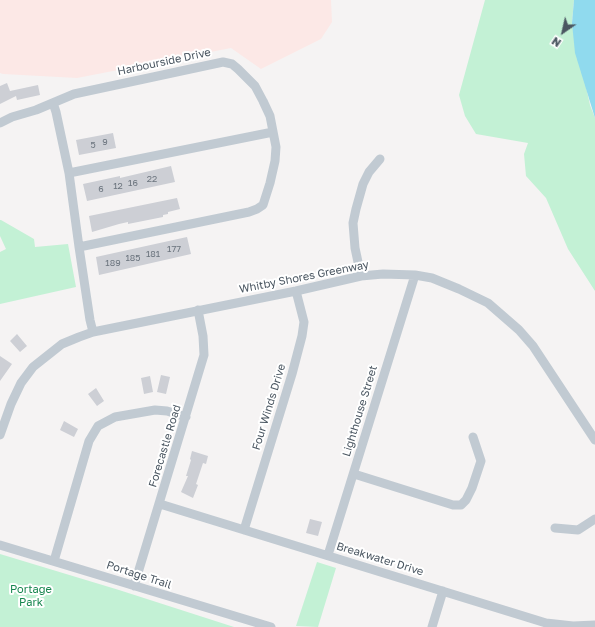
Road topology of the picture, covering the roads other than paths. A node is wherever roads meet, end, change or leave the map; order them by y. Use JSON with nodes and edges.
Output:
{"nodes":[{"id":1,"x":53,"y":103,"type":"junction"},
{"id":2,"x":0,"y":123,"type":"edge"},
{"id":3,"x":273,"y":132,"type":"junction"},
{"id":4,"x":380,"y":159,"type":"dead end"},
{"id":5,"x":69,"y":173,"type":"junction"},
{"id":6,"x":79,"y":247,"type":"junction"},
{"id":7,"x":415,"y":275,"type":"junction"},
{"id":8,"x":361,"y":276,"type":"junction"},
{"id":9,"x":296,"y":291,"type":"junction"},
{"id":10,"x":198,"y":310,"type":"junction"},
{"id":11,"x":93,"y":332,"type":"junction"},
{"id":12,"x":186,"y":417,"type":"junction"},
{"id":13,"x":0,"y":435,"type":"edge"},
{"id":14,"x":473,"y":437,"type":"dead end"},
{"id":15,"x":595,"y":440,"type":"edge"},
{"id":16,"x":354,"y":474,"type":"junction"},
{"id":17,"x":160,"y":504,"type":"junction"},
{"id":18,"x":595,"y":519,"type":"edge"},
{"id":19,"x":555,"y":528,"type":"dead end"},
{"id":20,"x":244,"y":530,"type":"junction"},
{"id":21,"x":0,"y":545,"type":"edge"},
{"id":22,"x":328,"y":555,"type":"junction"},
{"id":23,"x":54,"y":561,"type":"junction"},
{"id":24,"x":134,"y":586,"type":"junction"},
{"id":25,"x":443,"y":591,"type":"junction"},
{"id":26,"x":595,"y":625,"type":"edge"},
{"id":27,"x":270,"y":627,"type":"edge"},
{"id":28,"x":432,"y":627,"type":"edge"}],
"edges":[{"from":1,"to":2,"type":"street","name":"Harbourside Drive"},
{"from":1,"to":3,"type":"street","name":"Harbourside Drive"},
{"from":1,"to":5,"type":"street"},
{"from":3,"to":5,"type":"street"},
{"from":3,"to":6,"type":"street","name":"Harbourside Drive"},
{"from":4,"to":8,"type":"street"},
{"from":5,"to":6,"type":"street"},
{"from":6,"to":11,"type":"street"},
{"from":7,"to":8,"type":"street","name":"Whitby Shores Greenway"},
{"from":7,"to":15,"type":"street","name":"Whitby Shores Greenway"},
{"from":7,"to":16,"type":"street","name":"Lighthouse Street"},
{"from":8,"to":9,"type":"street","name":"Whitby Shores Greenway"},
{"from":9,"to":10,"type":"street","name":"Whitby Shores Greenway"},
{"from":9,"to":20,"type":"street","name":"Four Winds Drive"},
{"from":10,"to":11,"type":"street","name":"Whitby Shores Greenway"},
{"from":10,"to":12,"type":"street","name":"Forecastle Road"},
{"from":11,"to":13,"type":"street","name":"Whitby Shores Greenway"},
{"from":12,"to":17,"type":"street","name":"Forecastle Road"},
{"from":12,"to":23,"type":"street"},
{"from":14,"to":16,"type":"street"},
{"from":16,"to":22,"type":"street","name":"Lighthouse Street"},
{"from":17,"to":20,"type":"street","name":"Breakwater Drive"},
{"from":17,"to":24,"type":"street","name":"Forecastle Road"},
{"from":18,"to":19,"type":"street"},
{"from":20,"to":22,"type":"street","name":"Breakwater Drive"},
{"from":21,"to":23,"type":"street","name":"Portage Trail"},
{"from":22,"to":25,"type":"street","name":"Breakwater Drive"},
{"from":23,"to":24,"type":"street","name":"Portage Trail"},
{"from":24,"to":27,"type":"street","name":"Portage Trail"},
{"from":25,"to":26,"type":"street","name":"Breakwater Drive"},
{"from":25,"to":28,"type":"street"}]}
